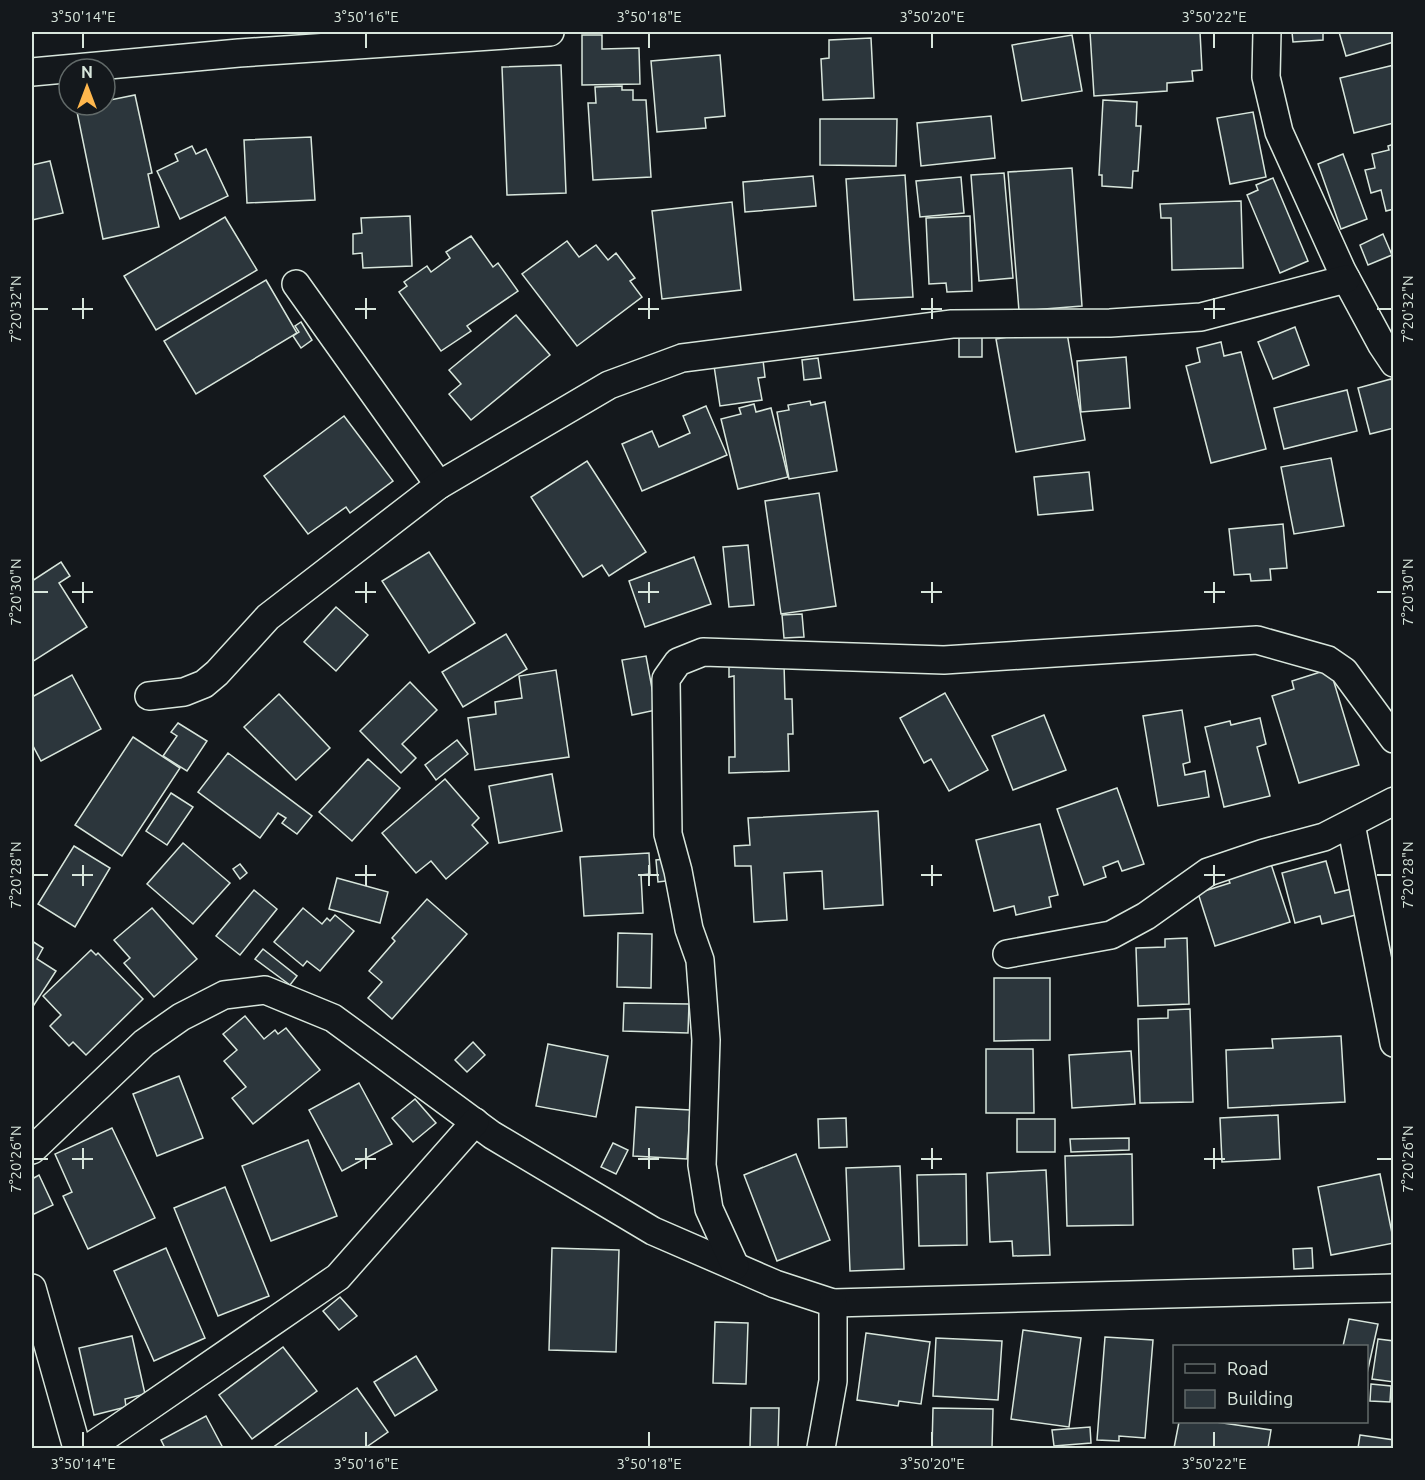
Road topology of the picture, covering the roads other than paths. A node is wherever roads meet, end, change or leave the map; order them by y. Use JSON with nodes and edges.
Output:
{"nodes":[{"id":1,"x":550,"y":32,"type":"edge"},
{"id":2,"x":1267,"y":32,"type":"edge"},
{"id":3,"x":32,"y":72,"type":"edge"},
{"id":4,"x":1346,"y":279,"type":"junction"},
{"id":5,"x":296,"y":284,"type":"dead end"},
{"id":6,"x":1394,"y":363,"type":"edge"},
{"id":7,"x":439,"y":485,"type":"junction"},
{"id":8,"x":149,"y":696,"type":"dead end"},
{"id":9,"x":1394,"y":739,"type":"edge"},
{"id":10,"x":1394,"y":801,"type":"edge"},
{"id":11,"x":1351,"y":824,"type":"junction"},
{"id":12,"x":1008,"y":954,"type":"dead end"},
{"id":13,"x":1394,"y":1043,"type":"edge"},
{"id":14,"x":475,"y":1122,"type":"junction"},
{"id":15,"x":32,"y":1149,"type":"edge"},
{"id":16,"x":735,"y":1266,"type":"junction"},
{"id":17,"x":32,"y":1288,"type":"edge"},
{"id":18,"x":1394,"y":1288,"type":"edge"},
{"id":19,"x":833,"y":1303,"type":"junction"},
{"id":20,"x":77,"y":1449,"type":"edge"},
{"id":21,"x":89,"y":1449,"type":"edge"},
{"id":22,"x":821,"y":1449,"type":"edge"}],
"edges":[{"from":1,"to":3,"type":"street"},
{"from":2,"to":4,"type":"street"},
{"from":4,"to":6,"type":"street"},
{"from":4,"to":7,"type":"street"},
{"from":5,"to":7,"type":"street"},
{"from":7,"to":8,"type":"street"},
{"from":9,"to":16,"type":"street"},
{"from":10,"to":11,"type":"street"},
{"from":11,"to":12,"type":"street"},
{"from":11,"to":13,"type":"street"},
{"from":14,"to":15,"type":"street"},
{"from":14,"to":16,"type":"street"},
{"from":14,"to":21,"type":"street"},
{"from":16,"to":19,"type":"street"},
{"from":17,"to":20,"type":"street"},
{"from":18,"to":19,"type":"street"},
{"from":19,"to":22,"type":"street"}]}
